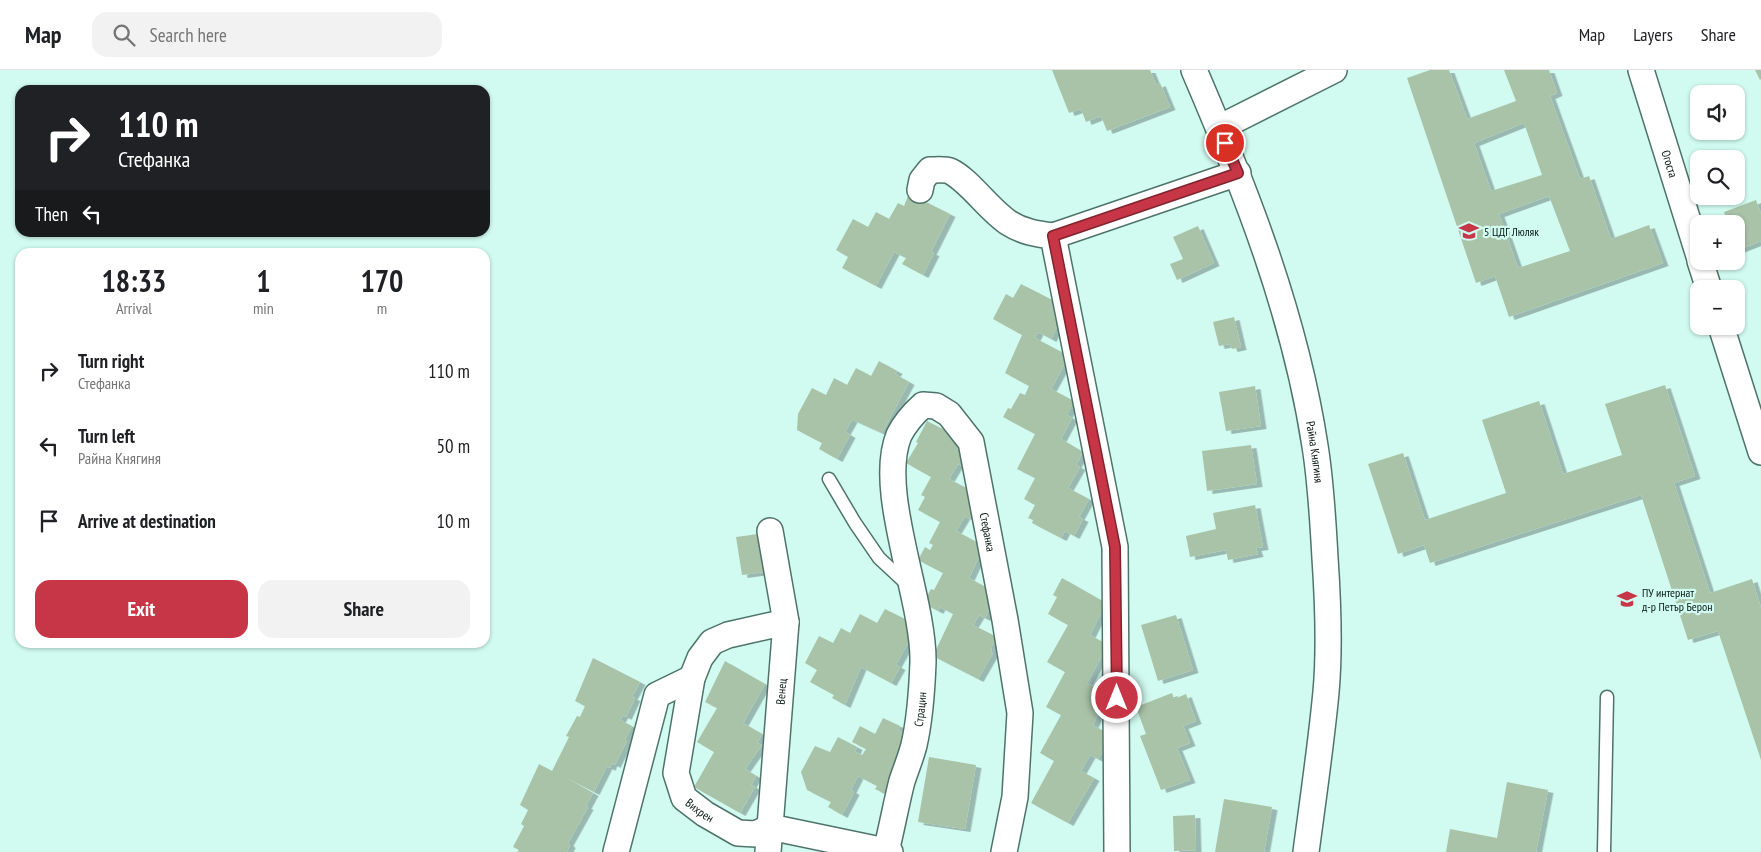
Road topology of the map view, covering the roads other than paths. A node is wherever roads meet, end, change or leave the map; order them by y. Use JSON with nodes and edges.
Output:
{"nodes":[{"id":1,"x":1194,"y":70,"type":"edge"},
{"id":2,"x":1334,"y":70,"type":"edge"},
{"id":3,"x":1641,"y":70,"type":"edge"},
{"id":4,"x":1219,"y":128,"type":"junction"},
{"id":5,"x":1238,"y":173,"type":"junction"},
{"id":6,"x":920,"y":190,"type":"dead end"},
{"id":7,"x":1690,"y":227,"type":"edge"},
{"id":8,"x":1053,"y":236,"type":"junction"},
{"id":9,"x":1724,"y":335,"type":"edge"},
{"id":10,"x":1761,"y":452,"type":"edge"},
{"id":11,"x":829,"y":479,"type":"dead end"},
{"id":12,"x":770,"y":530,"type":"dead end"},
{"id":13,"x":908,"y":564,"type":"joint"},
{"id":14,"x":914,"y":591,"type":"junction"},
{"id":15,"x":786,"y":622,"type":"junction"},
{"id":16,"x":692,"y":678,"type":"junction"},
{"id":17,"x":1607,"y":697,"type":"dead end"},
{"id":18,"x":770,"y":827,"type":"junction"},
{"id":19,"x":616,"y":852,"type":"edge"},
{"id":20,"x":768,"y":852,"type":"edge"},
{"id":21,"x":888,"y":852,"type":"edge"},
{"id":22,"x":1004,"y":852,"type":"edge"},
{"id":23,"x":1117,"y":852,"type":"edge"},
{"id":24,"x":1306,"y":852,"type":"edge"},
{"id":25,"x":1604,"y":852,"type":"edge"}],
"edges":[{"from":1,"to":4,"type":"street","name":"Райна Княгиня"},
{"from":2,"to":4,"type":"street"},
{"from":3,"to":7,"type":"street","name":"Огоста"},
{"from":4,"to":5,"type":"street","name":"Райна Княгиня"},
{"from":5,"to":8,"type":"street"},
{"from":5,"to":24,"type":"street","name":"Райна Княгиня"},
{"from":6,"to":8,"type":"street"},
{"from":8,"to":23,"type":"street"},
{"from":9,"to":10,"type":"street"},
{"from":11,"to":14,"type":"lane"},
{"from":12,"to":15,"type":"street","name":"Венец"},
{"from":13,"to":14,"type":"street","name":"Страцин"},
{"from":13,"to":22,"type":"street","name":"Стефанка"},
{"from":14,"to":21,"type":"street","name":"Страцин"},
{"from":15,"to":16,"type":"street","name":"Вихрен"},
{"from":15,"to":18,"type":"street","name":"Венец"},
{"from":16,"to":18,"type":"street","name":"Вихрен"},
{"from":16,"to":19,"type":"street"},
{"from":17,"to":25,"type":"lane"},
{"from":18,"to":20,"type":"street","name":"Венец"},
{"from":18,"to":21,"type":"street","name":"Вихрен"}]}
